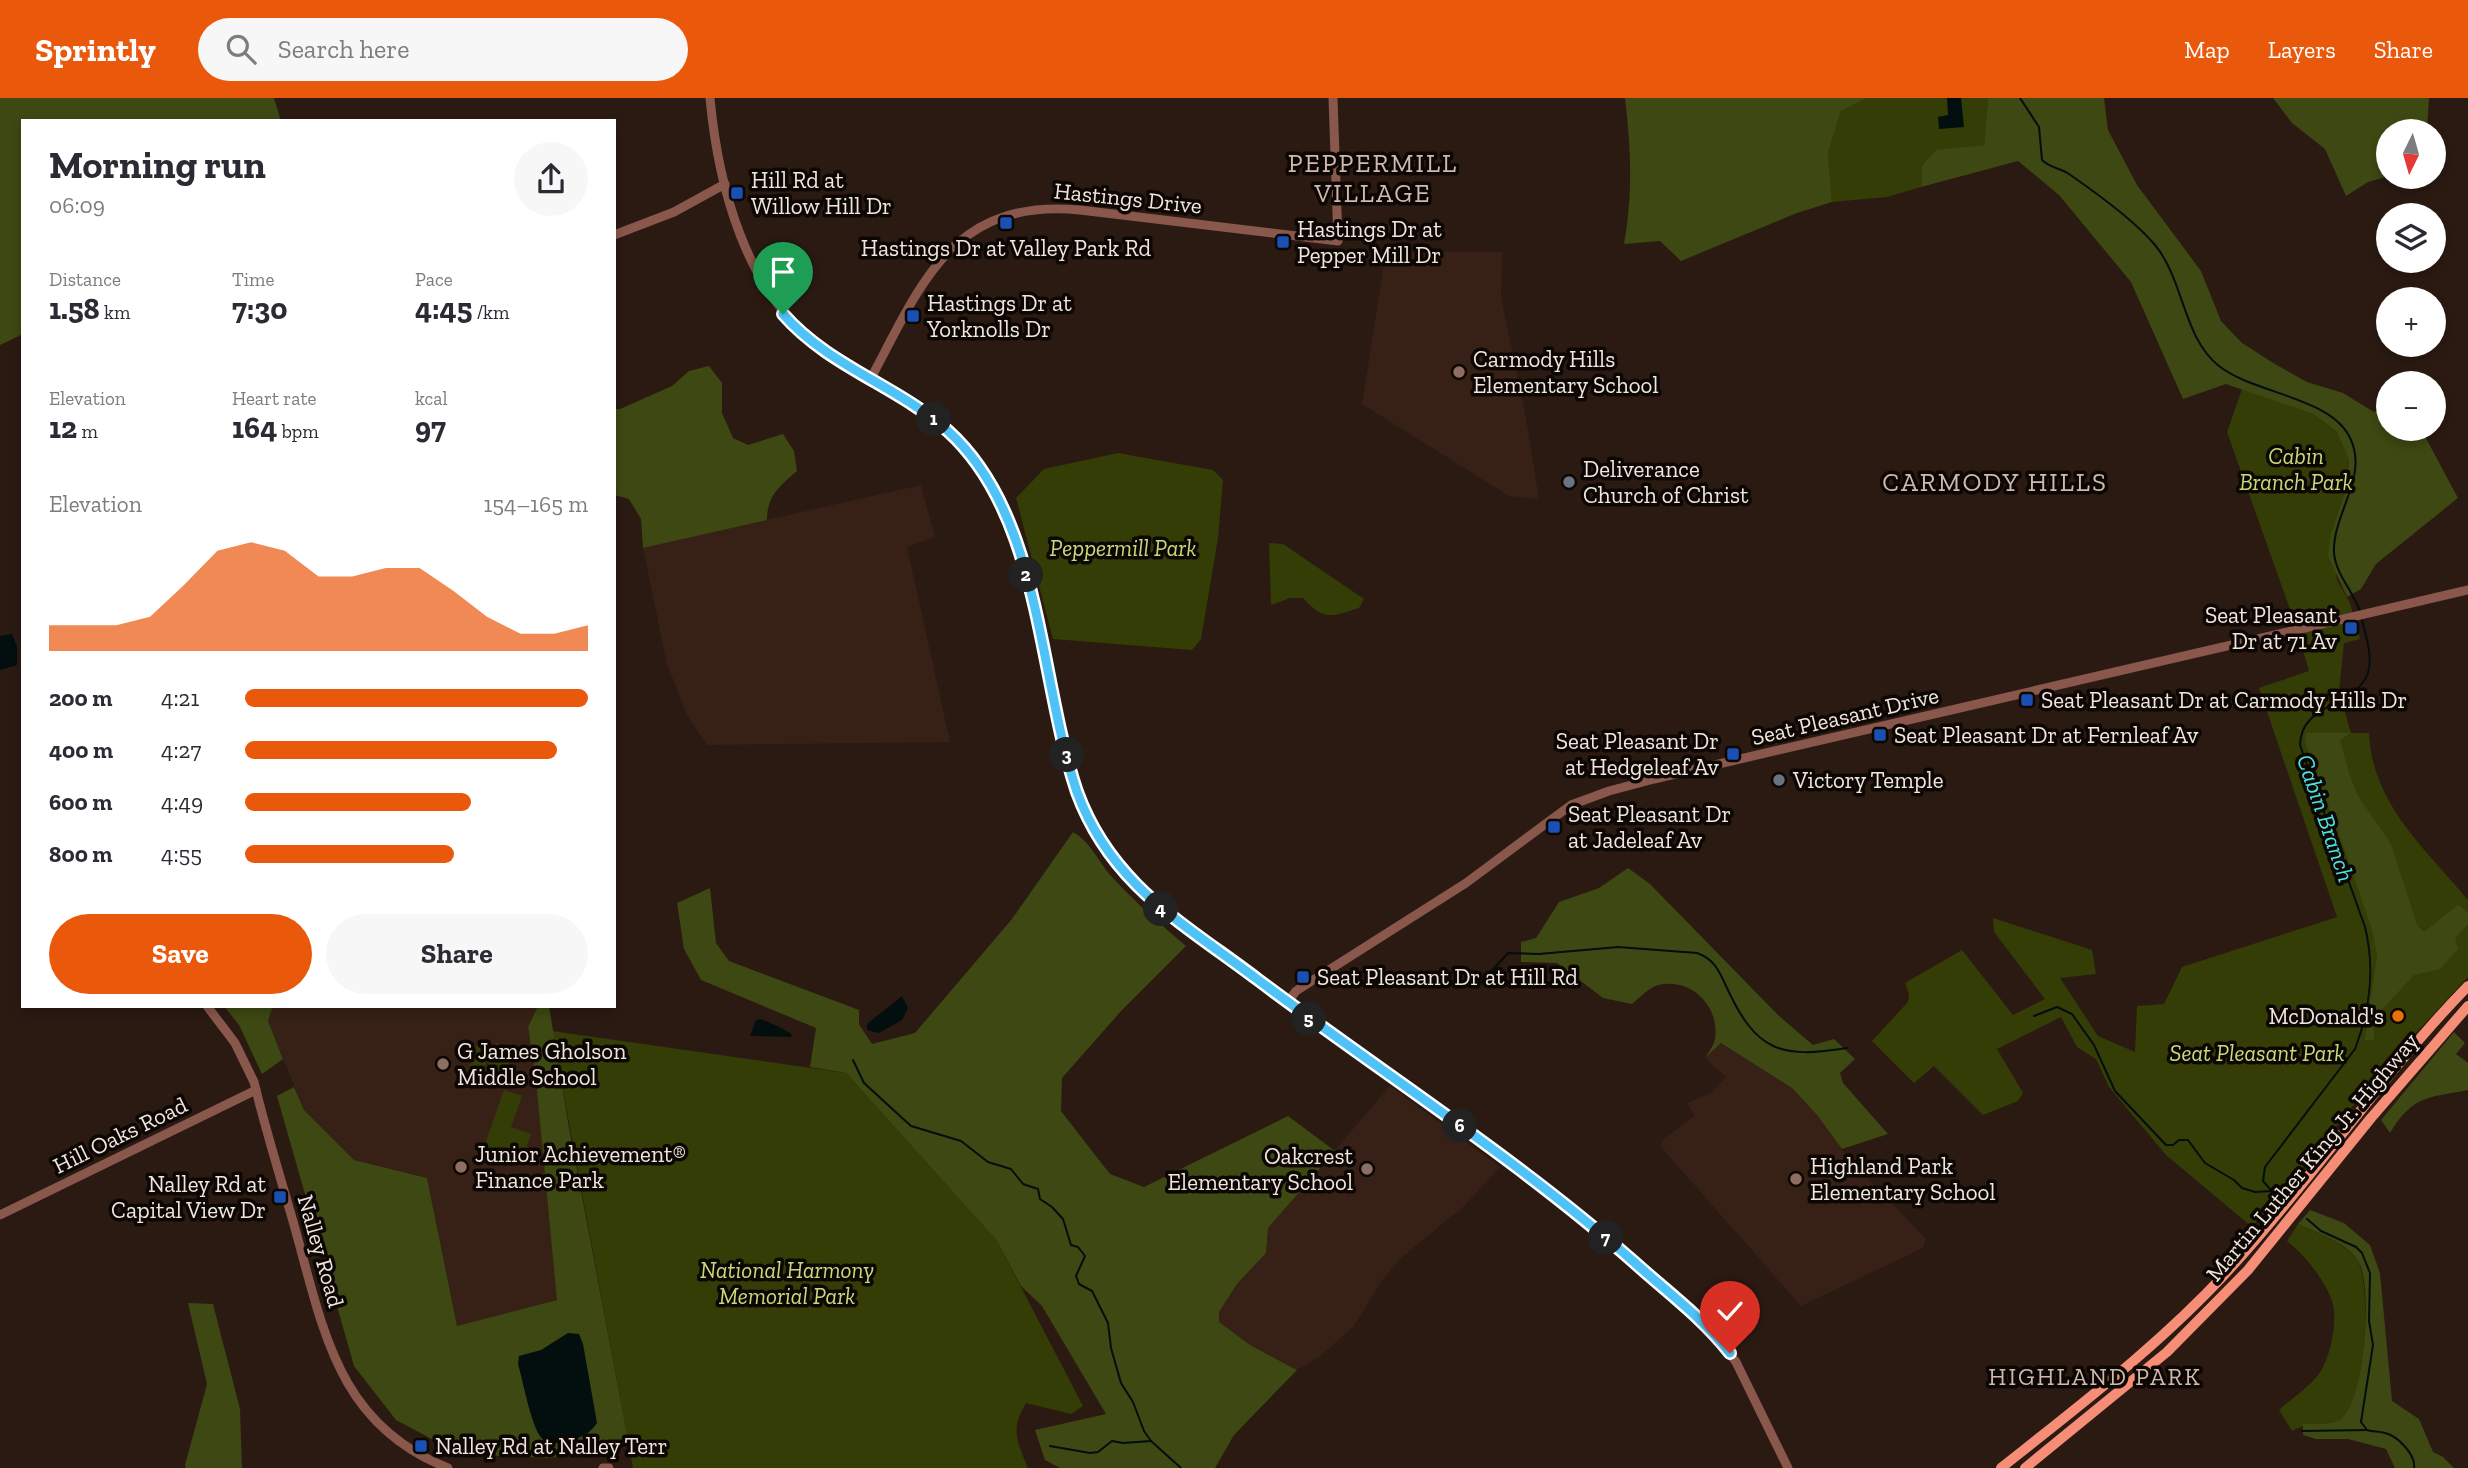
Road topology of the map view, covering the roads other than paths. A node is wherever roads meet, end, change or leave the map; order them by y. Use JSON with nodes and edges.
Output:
{"nodes":[{"id":1,"x":710,"y":98,"type":"edge"},
{"id":2,"x":1333,"y":98,"type":"edge"},
{"id":3,"x":726,"y":184,"type":"junction"},
{"id":4,"x":616,"y":234,"type":"edge"},
{"id":5,"x":871,"y":378,"type":"junction"},
{"id":6,"x":2468,"y":590,"type":"edge"},
{"id":7,"x":2468,"y":986,"type":"edge"},
{"id":8,"x":1287,"y":1003,"type":"junction"},
{"id":9,"x":2468,"y":1006,"type":"edge"},
{"id":10,"x":209,"y":1008,"type":"edge"},
{"id":11,"x":256,"y":1090,"type":"junction"},
{"id":12,"x":2295,"y":1192,"type":"junction"},
{"id":13,"x":0,"y":1214,"type":"edge"},
{"id":14,"x":2237,"y":1262,"type":"junction"},
{"id":15,"x":2248,"y":1270,"type":"junction"},
{"id":16,"x":2196,"y":1323,"type":"junction"},
{"id":17,"x":448,"y":1468,"type":"edge"},
{"id":18,"x":603,"y":1468,"type":"edge"},
{"id":19,"x":609,"y":1468,"type":"edge"},
{"id":20,"x":1788,"y":1468,"type":"edge"},
{"id":21,"x":2001,"y":1468,"type":"edge"},
{"id":22,"x":2025,"y":1468,"type":"edge"}],
"edges":[{"from":1,"to":3,"type":"street"},
{"from":2,"to":5,"type":"street","name":"Hastings Drive"},
{"from":3,"to":4,"type":"street"},
{"from":3,"to":5,"type":"street"},
{"from":5,"to":8,"type":"street"},
{"from":6,"to":8,"type":"street","name":"Seat Pleasant Drive"},
{"from":7,"to":12,"type":"main road","name":"Martin Luther King Jr. Highway"},
{"from":8,"to":20,"type":"street"},
{"from":9,"to":15,"type":"main road","name":"Martin Luther King Jr. Highway"},
{"from":10,"to":11,"type":"street","name":"Nalley Road"},
{"from":11,"to":13,"type":"street","name":"Hill Oaks Road"},
{"from":11,"to":17,"type":"street","name":"Nalley Road"},
{"from":12,"to":14,"type":"main road","name":"Martin Luther King Jr. Highway"},
{"from":12,"to":15,"type":"main road"},
{"from":14,"to":16,"type":"main road"},
{"from":14,"to":21,"type":"main road","name":"Martin Luther King Jr. Highway"},
{"from":15,"to":16,"type":"main road","name":"Martin Luther King Jr. Highway"},
{"from":16,"to":22,"type":"main road","name":"Martin Luther King Jr. Highway"},
{"from":18,"to":19,"type":"street"}]}
